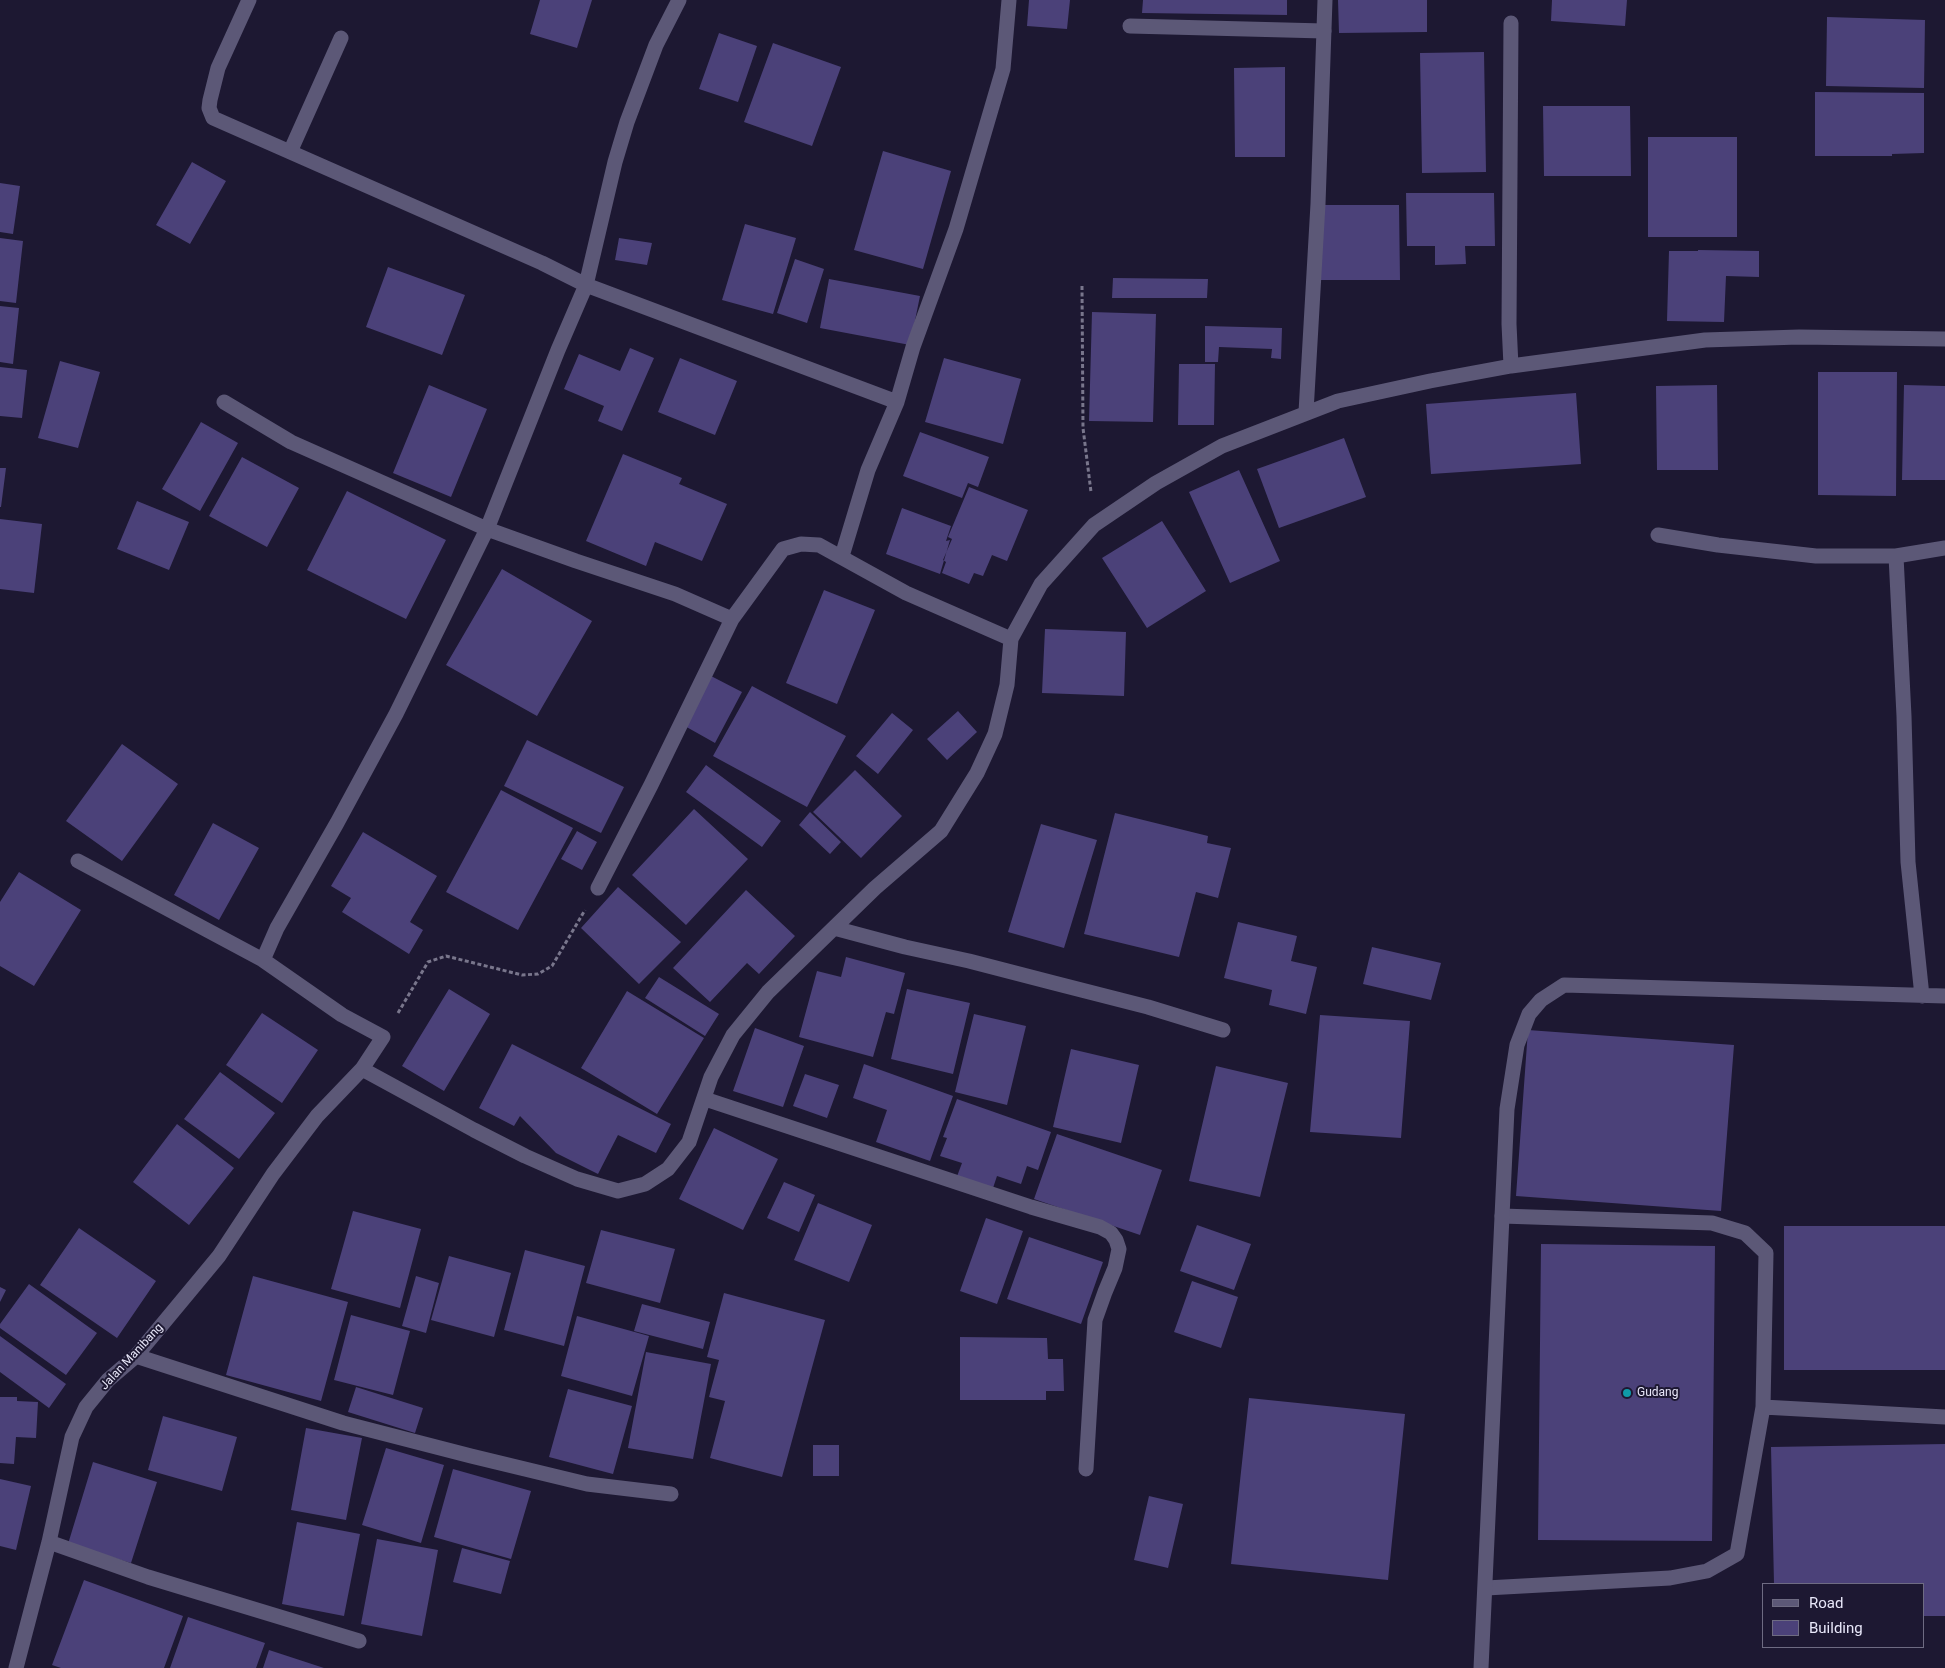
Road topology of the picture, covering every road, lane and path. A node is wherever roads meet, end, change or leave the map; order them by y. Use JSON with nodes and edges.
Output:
{"nodes":[{"id":1,"x":249,"y":0,"type":"edge"},
{"id":2,"x":679,"y":0,"type":"edge"},
{"id":3,"x":1009,"y":0,"type":"edge"},
{"id":4,"x":1325,"y":0,"type":"edge"},
{"id":5,"x":1511,"y":23,"type":"dead end"},
{"id":6,"x":1130,"y":26,"type":"dead end"},
{"id":7,"x":1324,"y":31,"type":"junction"},
{"id":8,"x":341,"y":38,"type":"dead end"},
{"id":9,"x":290,"y":152,"type":"junction"},
{"id":10,"x":586,"y":285,"type":"junction"},
{"id":11,"x":1082,"y":286,"type":"dead end"},
{"id":12,"x":1945,"y":339,"type":"edge"},
{"id":13,"x":1512,"y":366,"type":"junction"},
{"id":14,"x":224,"y":402,"type":"dead end"},
{"id":15,"x":896,"y":402,"type":"junction"},
{"id":16,"x":1306,"y":412,"type":"junction"},
{"id":17,"x":1094,"y":525,"type":"junction"},
{"id":18,"x":487,"y":529,"type":"junction"},
{"id":19,"x":1658,"y":535,"type":"dead end"},
{"id":20,"x":1945,"y":548,"type":"edge"},
{"id":21,"x":842,"y":556,"type":"junction"},
{"id":22,"x":1896,"y":556,"type":"junction"},
{"id":23,"x":732,"y":619,"type":"junction"},
{"id":24,"x":1011,"y":639,"type":"junction"},
{"id":25,"x":78,"y":861,"type":"dead end"},
{"id":26,"x":598,"y":888,"type":"joint"},
{"id":27,"x":834,"y":928,"type":"junction"},
{"id":28,"x":263,"y":960,"type":"junction"},
{"id":29,"x":1922,"y":996,"type":"junction"},
{"id":30,"x":1945,"y":996,"type":"edge"},
{"id":31,"x":1223,"y":1030,"type":"dead end"},
{"id":32,"x":383,"y":1038,"type":"junction"},
{"id":33,"x":362,"y":1069,"type":"junction"},
{"id":34,"x":705,"y":1099,"type":"junction"},
{"id":35,"x":1502,"y":1216,"type":"junction"},
{"id":36,"x":136,"y":1356,"type":"junction"},
{"id":37,"x":1764,"y":1407,"type":"junction"},
{"id":38,"x":1945,"y":1417,"type":"edge"},
{"id":39,"x":1086,"y":1469,"type":"dead end"},
{"id":40,"x":672,"y":1494,"type":"dead end"},
{"id":41,"x":49,"y":1542,"type":"junction"},
{"id":42,"x":1486,"y":1588,"type":"junction"},
{"id":43,"x":359,"y":1641,"type":"dead end"},
{"id":44,"x":16,"y":1668,"type":"edge"},
{"id":45,"x":1481,"y":1668,"type":"edge"}],
"edges":[{"from":1,"to":9,"type":"street"},
{"from":2,"to":10,"type":"street"},
{"from":3,"to":15,"type":"street"},
{"from":4,"to":7,"type":"street"},
{"from":5,"to":13,"type":"street"},
{"from":6,"to":7,"type":"street"},
{"from":7,"to":16,"type":"street"},
{"from":8,"to":9,"type":"street"},
{"from":9,"to":10,"type":"street"},
{"from":10,"to":15,"type":"street"},
{"from":10,"to":18,"type":"street"},
{"from":11,"to":17,"type":"path"},
{"from":12,"to":13,"type":"street"},
{"from":13,"to":16,"type":"street"},
{"from":14,"to":18,"type":"street"},
{"from":15,"to":21,"type":"street"},
{"from":16,"to":17,"type":"street"},
{"from":17,"to":24,"type":"street"},
{"from":18,"to":23,"type":"street"},
{"from":18,"to":28,"type":"street"},
{"from":19,"to":22,"type":"street"},
{"from":20,"to":22,"type":"street"},
{"from":21,"to":23,"type":"street"},
{"from":21,"to":24,"type":"street"},
{"from":22,"to":29,"type":"street"},
{"from":23,"to":26,"type":"street"},
{"from":24,"to":27,"type":"street"},
{"from":25,"to":28,"type":"street"},
{"from":26,"to":32,"type":"path"},
{"from":27,"to":31,"type":"street"},
{"from":27,"to":34,"type":"street"},
{"from":28,"to":32,"type":"street"},
{"from":29,"to":30,"type":"street"},
{"from":29,"to":35,"type":"street"},
{"from":32,"to":33,"type":"street","name":"Jalan Manibang"},
{"from":33,"to":34,"type":"street"},
{"from":33,"to":36,"type":"street","name":"Jalan Manibang"},
{"from":34,"to":39,"type":"street"},
{"from":35,"to":37,"type":"street"},
{"from":35,"to":42,"type":"street"},
{"from":36,"to":40,"type":"street"},
{"from":36,"to":41,"type":"street","name":"Jalan Manibang"},
{"from":37,"to":38,"type":"street"},
{"from":37,"to":42,"type":"street"},
{"from":41,"to":43,"type":"street"},
{"from":41,"to":44,"type":"street","name":"Jalan Manibang"},
{"from":42,"to":45,"type":"street"}]}
